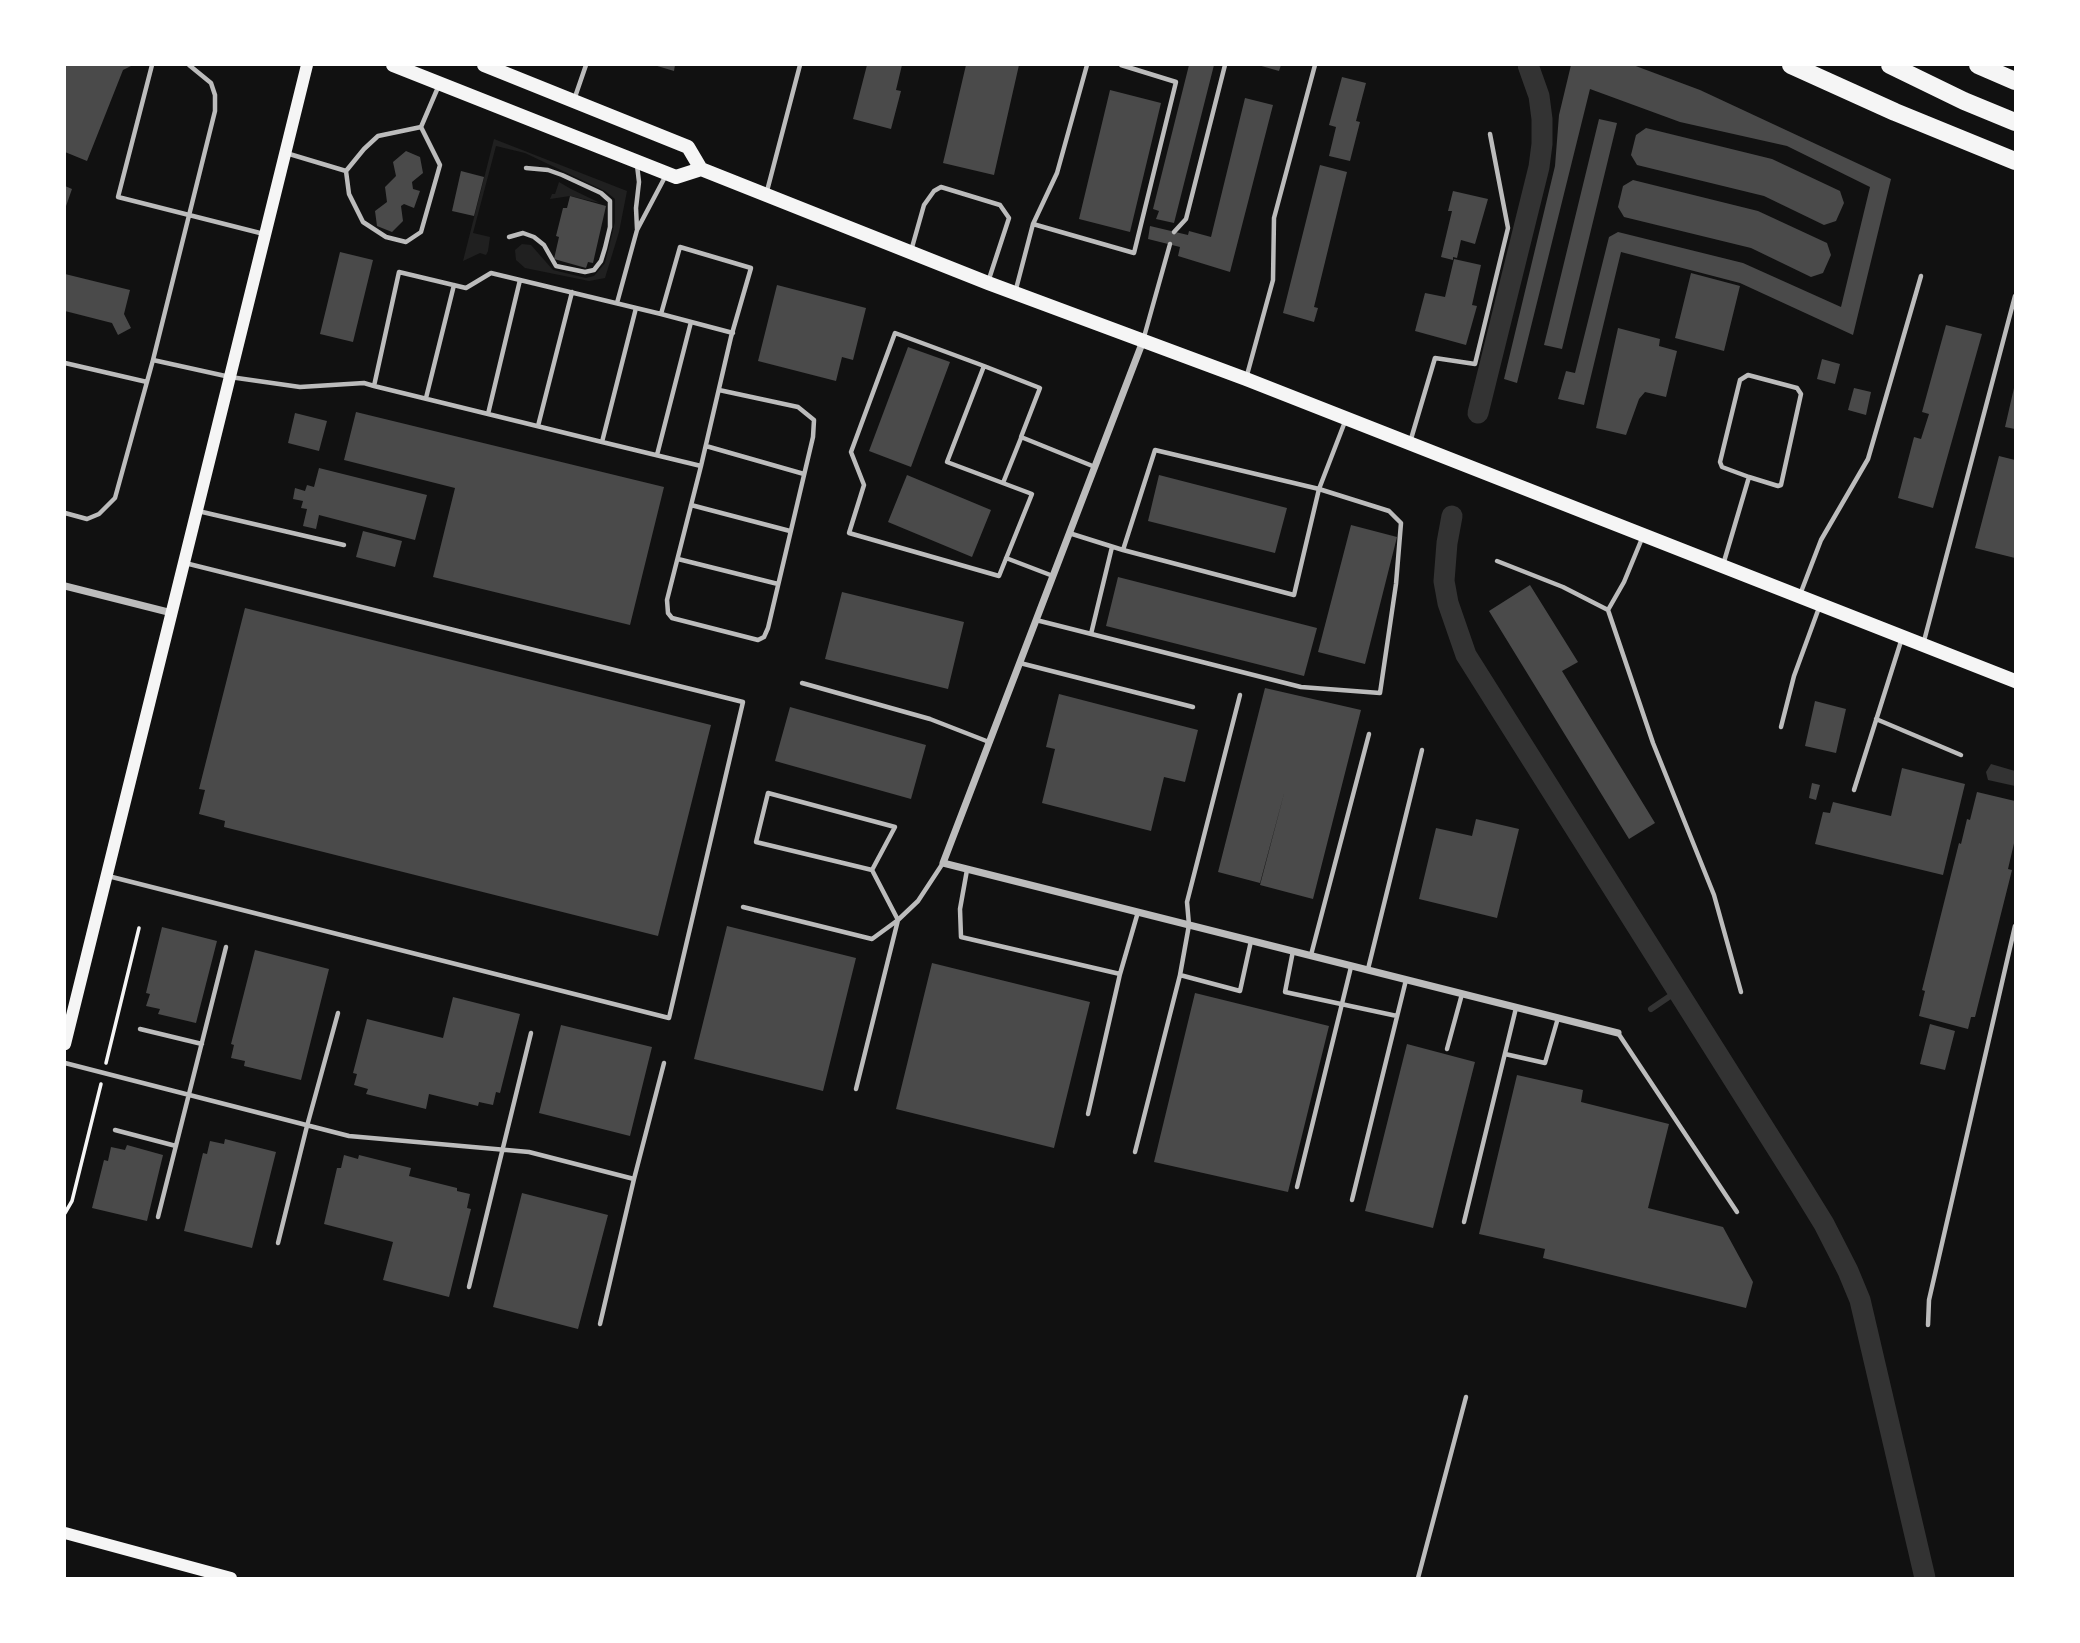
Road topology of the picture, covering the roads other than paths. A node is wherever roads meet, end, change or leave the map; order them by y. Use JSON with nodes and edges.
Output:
{"nodes":[{"id":1,"x":152,"y":65,"type":"edge"},
{"id":2,"x":189,"y":65,"type":"edge"},
{"id":3,"x":307,"y":65,"type":"edge"},
{"id":4,"x":394,"y":65,"type":"edge"},
{"id":5,"x":484,"y":65,"type":"edge"},
{"id":6,"x":586,"y":65,"type":"edge"},
{"id":7,"x":800,"y":65,"type":"edge"},
{"id":8,"x":1087,"y":65,"type":"edge"},
{"id":9,"x":1121,"y":65,"type":"edge"},
{"id":10,"x":1224,"y":65,"type":"edge"},
{"id":11,"x":1315,"y":65,"type":"edge"},
{"id":12,"x":1791,"y":65,"type":"edge"},
{"id":13,"x":1890,"y":65,"type":"edge"},
{"id":14,"x":1978,"y":65,"type":"edge"},
{"id":15,"x":2015,"y":80,"type":"edge"},
{"id":16,"x":440,"y":83,"type":"junction"},
{"id":17,"x":574,"y":102,"type":"junction"},
{"id":18,"x":2015,"y":122,"type":"edge"},
{"id":19,"x":421,"y":127,"type":"junction"},
{"id":20,"x":1490,"y":134,"type":"dead end"},
{"id":21,"x":285,"y":153,"type":"junction"},
{"id":22,"x":637,"y":161,"type":"junction"},
{"id":23,"x":2015,"y":161,"type":"edge"},
{"id":24,"x":526,"y":168,"type":"dead end"},
{"id":25,"x":701,"y":169,"type":"junction"},
{"id":26,"x":346,"y":171,"type":"junction"},
{"id":27,"x":667,"y":173,"type":"junction"},
{"id":28,"x":766,"y":195,"type":"junction"},
{"id":29,"x":190,"y":214,"type":"junction"},
{"id":30,"x":1033,"y":224,"type":"junction"},
{"id":31,"x":637,"y":230,"type":"junction"},
{"id":32,"x":1174,"y":232,"type":"dead end"},
{"id":33,"x":265,"y":234,"type":"junction"},
{"id":34,"x":509,"y":237,"type":"dead end"},
{"id":35,"x":1170,"y":244,"type":"dead end"},
{"id":36,"x":911,"y":252,"type":"junction"},
{"id":37,"x":1921,"y":276,"type":"dead end"},
{"id":38,"x":520,"y":280,"type":"junction"},
{"id":39,"x":988,"y":283,"type":"junction"},
{"id":40,"x":454,"y":285,"type":"junction"},
{"id":41,"x":572,"y":292,"type":"junction"},
{"id":42,"x":1015,"y":293,"type":"junction"},
{"id":43,"x":2015,"y":296,"type":"edge"},
{"id":44,"x":617,"y":303,"type":"junction"},
{"id":45,"x":636,"y":308,"type":"junction"},
{"id":46,"x":661,"y":314,"type":"junction"},
{"id":47,"x":691,"y":322,"type":"junction"},
{"id":48,"x":733,"y":333,"type":"junction"},
{"id":49,"x":1143,"y":341,"type":"junction"},
{"id":50,"x":153,"y":360,"type":"junction"},
{"id":51,"x":65,"y":363,"type":"edge"},
{"id":52,"x":984,"y":366,"type":"junction"},
{"id":53,"x":230,"y":377,"type":"junction"},
{"id":54,"x":1246,"y":379,"type":"junction"},
{"id":55,"x":147,"y":382,"type":"junction"},
{"id":56,"x":374,"y":386,"type":"junction"},
{"id":57,"x":719,"y":390,"type":"junction"},
{"id":58,"x":426,"y":398,"type":"junction"},
{"id":59,"x":488,"y":414,"type":"junction"},
{"id":60,"x":1346,"y":419,"type":"junction"},
{"id":61,"x":538,"y":426,"type":"junction"},
{"id":62,"x":1021,"y":437,"type":"junction"},
{"id":63,"x":602,"y":442,"type":"junction"},
{"id":64,"x":1410,"y":443,"type":"junction"},
{"id":65,"x":706,"y":446,"type":"junction"},
{"id":66,"x":657,"y":455,"type":"junction"},
{"id":67,"x":701,"y":466,"type":"junction"},
{"id":68,"x":1094,"y":467,"type":"junction"},
{"id":69,"x":804,"y":474,"type":"junction"},
{"id":70,"x":1749,"y":477,"type":"junction"},
{"id":71,"x":1003,"y":482,"type":"junction"},
{"id":72,"x":1319,"y":489,"type":"junction"},
{"id":73,"x":691,"y":505,"type":"junction"},
{"id":74,"x":197,"y":511,"type":"junction"},
{"id":75,"x":65,"y":513,"type":"edge"},
{"id":76,"x":790,"y":531,"type":"junction"},
{"id":77,"x":1069,"y":533,"type":"junction"},
{"id":78,"x":1643,"y":535,"type":"junction"},
{"id":79,"x":344,"y":545,"type":"dead end"},
{"id":80,"x":1112,"y":547,"type":"junction"},
{"id":81,"x":1123,"y":550,"type":"junction"},
{"id":82,"x":1006,"y":558,"type":"junction"},
{"id":83,"x":678,"y":559,"type":"junction"},
{"id":84,"x":1497,"y":561,"type":"dead end"},
{"id":85,"x":184,"y":563,"type":"junction"},
{"id":86,"x":1723,"y":566,"type":"junction"},
{"id":87,"x":1053,"y":576,"type":"junction"},
{"id":88,"x":778,"y":584,"type":"junction"},
{"id":89,"x":65,"y":586,"type":"edge"},
{"id":90,"x":1799,"y":596,"type":"junction"},
{"id":91,"x":1820,"y":604,"type":"junction"},
{"id":92,"x":1608,"y":610,"type":"junction"},
{"id":93,"x":172,"y":613,"type":"junction"},
{"id":94,"x":1036,"y":620,"type":"junction"},
{"id":95,"x":1091,"y":634,"type":"junction"},
{"id":96,"x":1902,"y":637,"type":"junction"},
{"id":97,"x":1923,"y":645,"type":"junction"},
{"id":98,"x":1019,"y":663,"type":"junction"},
{"id":99,"x":2015,"y":681,"type":"edge"},
{"id":100,"x":802,"y":683,"type":"dead end"},
{"id":101,"x":1240,"y":695,"type":"dead end"},
{"id":102,"x":1193,"y":707,"type":"dead end"},
{"id":103,"x":1876,"y":719,"type":"junction"},
{"id":104,"x":1781,"y":727,"type":"dead end"},
{"id":105,"x":1368,"y":734,"type":"dead end"},
{"id":106,"x":989,"y":742,"type":"junction"},
{"id":107,"x":1422,"y":750,"type":"dead end"},
{"id":108,"x":1961,"y":755,"type":"dead end"},
{"id":109,"x":1854,"y":790,"type":"dead end"},
{"id":110,"x":943,"y":863,"type":"junction"},
{"id":111,"x":967,"y":869,"type":"junction"},
{"id":112,"x":872,"y":870,"type":"junction"},
{"id":113,"x":107,"y":876,"type":"junction"},
{"id":114,"x":743,"y":907,"type":"dead end"},
{"id":115,"x":1138,"y":912,"type":"junction"},
{"id":116,"x":898,"y":920,"type":"junction"},
{"id":117,"x":1189,"y":925,"type":"junction"},
{"id":118,"x":2015,"y":926,"type":"edge"},
{"id":119,"x":1251,"y":940,"type":"junction"},
{"id":120,"x":226,"y":947,"type":"dead end"},
{"id":121,"x":1293,"y":951,"type":"junction"},
{"id":122,"x":1311,"y":956,"type":"junction"},
{"id":123,"x":1351,"y":966,"type":"junction"},
{"id":124,"x":1368,"y":970,"type":"junction"},
{"id":125,"x":1121,"y":974,"type":"junction"},
{"id":126,"x":1180,"y":975,"type":"junction"},
{"id":127,"x":1406,"y":980,"type":"junction"},
{"id":128,"x":1741,"y":992,"type":"dead end"},
{"id":129,"x":1462,"y":994,"type":"junction"},
{"id":130,"x":1341,"y":1003,"type":"junction"},
{"id":131,"x":1517,"y":1007,"type":"junction"},
{"id":132,"x":338,"y":1013,"type":"dead end"},
{"id":133,"x":1397,"y":1016,"type":"junction"},
{"id":134,"x":1558,"y":1018,"type":"junction"},
{"id":135,"x":140,"y":1028,"type":"dead end"},
{"id":136,"x":531,"y":1032,"type":"dead end"},
{"id":137,"x":1618,"y":1033,"type":"joint"},
{"id":138,"x":65,"y":1044,"type":"edge"},
{"id":139,"x":202,"y":1044,"type":"junction"},
{"id":140,"x":1447,"y":1049,"type":"dead end"},
{"id":141,"x":1505,"y":1054,"type":"junction"},
{"id":142,"x":65,"y":1063,"type":"edge"},
{"id":143,"x":664,"y":1063,"type":"dead end"},
{"id":144,"x":856,"y":1089,"type":"dead end"},
{"id":145,"x":189,"y":1095,"type":"junction"},
{"id":146,"x":1088,"y":1114,"type":"dead end"},
{"id":147,"x":307,"y":1126,"type":"junction"},
{"id":148,"x":115,"y":1130,"type":"dead end"},
{"id":149,"x":176,"y":1146,"type":"junction"},
{"id":150,"x":501,"y":1150,"type":"junction"},
{"id":151,"x":1135,"y":1152,"type":"dead end"},
{"id":152,"x":634,"y":1179,"type":"junction"},
{"id":153,"x":1297,"y":1187,"type":"dead end"},
{"id":154,"x":1352,"y":1200,"type":"dead end"},
{"id":155,"x":1737,"y":1212,"type":"dead end"},
{"id":156,"x":158,"y":1217,"type":"dead end"},
{"id":157,"x":1464,"y":1223,"type":"dead end"},
{"id":158,"x":278,"y":1243,"type":"dead end"},
{"id":159,"x":469,"y":1287,"type":"dead end"},
{"id":160,"x":600,"y":1324,"type":"dead end"},
{"id":161,"x":1928,"y":1325,"type":"dead end"},
{"id":162,"x":1466,"y":1397,"type":"dead end"},
{"id":163,"x":65,"y":1533,"type":"edge"},
{"id":164,"x":231,"y":1578,"type":"edge"},
{"id":165,"x":1418,"y":1578,"type":"edge"}],
"edges":[{"from":1,"to":29,"type":"lane"},
{"from":2,"to":29,"type":"lane"},
{"from":3,"to":21,"type":"main road"},
{"from":4,"to":16,"type":"main road"},
{"from":5,"to":17,"type":"main road"},
{"from":6,"to":17,"type":"lane"},
{"from":7,"to":28,"type":"lane"},
{"from":8,"to":30,"type":"lane"},
{"from":9,"to":30,"type":"lane"},
{"from":10,"to":32,"type":"lane"},
{"from":11,"to":54,"type":"lane"},
{"from":12,"to":23,"type":"highway"},
{"from":13,"to":18,"type":"highway"},
{"from":14,"to":15,"type":"highway"},
{"from":16,"to":19,"type":"lane"},
{"from":16,"to":22,"type":"main road"},
{"from":17,"to":25,"type":"main road"},
{"from":19,"to":26,"type":"lane"},
{"from":19,"to":26,"type":"lane"},
{"from":20,"to":64,"type":"lane"},
{"from":21,"to":26,"type":"lane"},
{"from":21,"to":33,"type":"main road"},
{"from":22,"to":27,"type":"main road"},
{"from":22,"to":31,"type":"lane"},
{"from":24,"to":34,"type":"lane"},
{"from":25,"to":27,"type":"main road"},
{"from":25,"to":28,"type":"main road"},
{"from":27,"to":31,"type":"lane"},
{"from":28,"to":36,"type":"main road"},
{"from":29,"to":33,"type":"lane"},
{"from":29,"to":50,"type":"lane"},
{"from":30,"to":42,"type":"lane"},
{"from":31,"to":44,"type":"lane"},
{"from":33,"to":53,"type":"main road"},
{"from":35,"to":49,"type":"lane"},
{"from":36,"to":39,"type":"main road"},
{"from":36,"to":39,"type":"lane"},
{"from":37,"to":90,"type":"lane"},
{"from":38,"to":40,"type":"lane"},
{"from":38,"to":41,"type":"lane"},
{"from":38,"to":59,"type":"lane"},
{"from":39,"to":42,"type":"main road"},
{"from":40,"to":56,"type":"lane"},
{"from":40,"to":58,"type":"lane"},
{"from":41,"to":44,"type":"lane"},
{"from":41,"to":61,"type":"lane"},
{"from":42,"to":49,"type":"main road"},
{"from":43,"to":97,"type":"lane"},
{"from":44,"to":45,"type":"lane"},
{"from":45,"to":46,"type":"lane"},
{"from":45,"to":63,"type":"lane"},
{"from":46,"to":47,"type":"lane"},
{"from":46,"to":48,"type":"lane"},
{"from":47,"to":48,"type":"lane"},
{"from":47,"to":66,"type":"lane"},
{"from":48,"to":57,"type":"lane"},
{"from":49,"to":54,"type":"main road"},
{"from":49,"to":68,"type":"street"},
{"from":50,"to":53,"type":"lane"},
{"from":50,"to":55,"type":"lane"},
{"from":51,"to":55,"type":"lane"},
{"from":52,"to":62,"type":"lane"},
{"from":52,"to":71,"type":"lane"},
{"from":52,"to":82,"type":"lane"},
{"from":53,"to":56,"type":"lane"},
{"from":53,"to":74,"type":"main road"},
{"from":54,"to":60,"type":"main road"},
{"from":55,"to":75,"type":"lane"},
{"from":56,"to":58,"type":"lane"},
{"from":57,"to":65,"type":"lane"},
{"from":57,"to":69,"type":"lane"},
{"from":58,"to":59,"type":"lane"},
{"from":59,"to":61,"type":"lane"},
{"from":60,"to":64,"type":"main road"},
{"from":60,"to":72,"type":"lane"},
{"from":61,"to":63,"type":"lane"},
{"from":62,"to":68,"type":"lane"},
{"from":62,"to":71,"type":"lane"},
{"from":63,"to":66,"type":"lane"},
{"from":64,"to":78,"type":"main road"},
{"from":65,"to":67,"type":"lane"},
{"from":65,"to":69,"type":"lane"},
{"from":66,"to":67,"type":"lane"},
{"from":67,"to":73,"type":"lane"},
{"from":68,"to":77,"type":"street"},
{"from":69,"to":76,"type":"lane"},
{"from":70,"to":70,"type":"lane"},
{"from":70,"to":86,"type":"lane"},
{"from":71,"to":82,"type":"lane"},
{"from":72,"to":81,"type":"lane"},
{"from":72,"to":81,"type":"lane"},
{"from":72,"to":95,"type":"lane"},
{"from":73,"to":76,"type":"lane"},
{"from":73,"to":83,"type":"lane"},
{"from":74,"to":79,"type":"lane"},
{"from":74,"to":85,"type":"main road"},
{"from":76,"to":88,"type":"lane"},
{"from":77,"to":80,"type":"lane"},
{"from":77,"to":87,"type":"street"},
{"from":78,"to":86,"type":"main road"},
{"from":78,"to":92,"type":"lane"},
{"from":80,"to":81,"type":"lane"},
{"from":80,"to":95,"type":"lane"},
{"from":82,"to":87,"type":"lane"},
{"from":83,"to":88,"type":"lane"},
{"from":83,"to":88,"type":"lane"},
{"from":84,"to":92,"type":"lane"},
{"from":85,"to":93,"type":"main road"},
{"from":85,"to":113,"type":"lane"},
{"from":86,"to":90,"type":"main road"},
{"from":87,"to":94,"type":"street"},
{"from":89,"to":93,"type":"street"},
{"from":90,"to":91,"type":"main road"},
{"from":91,"to":96,"type":"main road"},
{"from":91,"to":104,"type":"lane"},
{"from":92,"to":128,"type":"lane"},
{"from":93,"to":113,"type":"main road"},
{"from":94,"to":95,"type":"lane"},
{"from":94,"to":98,"type":"street"},
{"from":96,"to":97,"type":"main road"},
{"from":96,"to":103,"type":"lane"},
{"from":97,"to":99,"type":"main road"},
{"from":98,"to":102,"type":"lane"},
{"from":98,"to":106,"type":"street"},
{"from":100,"to":106,"type":"lane"},
{"from":101,"to":117,"type":"lane"},
{"from":103,"to":108,"type":"lane"},
{"from":103,"to":109,"type":"lane"},
{"from":105,"to":122,"type":"lane"},
{"from":106,"to":110,"type":"street"},
{"from":107,"to":124,"type":"lane"},
{"from":110,"to":111,"type":"street"},
{"from":110,"to":116,"type":"lane"},
{"from":111,"to":115,"type":"street"},
{"from":111,"to":125,"type":"lane"},
{"from":112,"to":112,"type":"lane"},
{"from":112,"to":116,"type":"lane"},
{"from":113,"to":138,"type":"main road"},
{"from":114,"to":116,"type":"lane"},
{"from":115,"to":117,"type":"street"},
{"from":115,"to":125,"type":"lane"},
{"from":116,"to":144,"type":"lane"},
{"from":117,"to":119,"type":"street"},
{"from":117,"to":126,"type":"lane"},
{"from":118,"to":161,"type":"lane"},
{"from":119,"to":121,"type":"street"},
{"from":119,"to":126,"type":"lane"},
{"from":120,"to":139,"type":"lane"},
{"from":121,"to":122,"type":"street"},
{"from":121,"to":130,"type":"lane"},
{"from":122,"to":123,"type":"street"},
{"from":123,"to":124,"type":"street"},
{"from":123,"to":130,"type":"lane"},
{"from":124,"to":127,"type":"street"},
{"from":125,"to":146,"type":"lane"},
{"from":126,"to":151,"type":"lane"},
{"from":127,"to":129,"type":"street"},
{"from":127,"to":133,"type":"lane"},
{"from":129,"to":131,"type":"street"},
{"from":129,"to":140,"type":"lane"},
{"from":130,"to":133,"type":"lane"},
{"from":130,"to":153,"type":"lane"},
{"from":131,"to":134,"type":"street"},
{"from":131,"to":141,"type":"lane"},
{"from":132,"to":147,"type":"lane"},
{"from":133,"to":154,"type":"lane"},
{"from":134,"to":137,"type":"street"},
{"from":134,"to":141,"type":"lane"},
{"from":135,"to":139,"type":"lane"},
{"from":136,"to":150,"type":"lane"},
{"from":137,"to":155,"type":"lane"},
{"from":139,"to":145,"type":"lane"},
{"from":141,"to":157,"type":"lane"},
{"from":142,"to":145,"type":"lane"},
{"from":143,"to":152,"type":"lane"},
{"from":145,"to":147,"type":"lane"},
{"from":145,"to":149,"type":"lane"},
{"from":147,"to":150,"type":"lane"},
{"from":147,"to":158,"type":"lane"},
{"from":148,"to":149,"type":"lane"},
{"from":149,"to":156,"type":"lane"},
{"from":150,"to":152,"type":"lane"},
{"from":150,"to":159,"type":"lane"},
{"from":152,"to":160,"type":"lane"},
{"from":162,"to":165,"type":"lane"},
{"from":163,"to":164,"type":"main road"}]}
